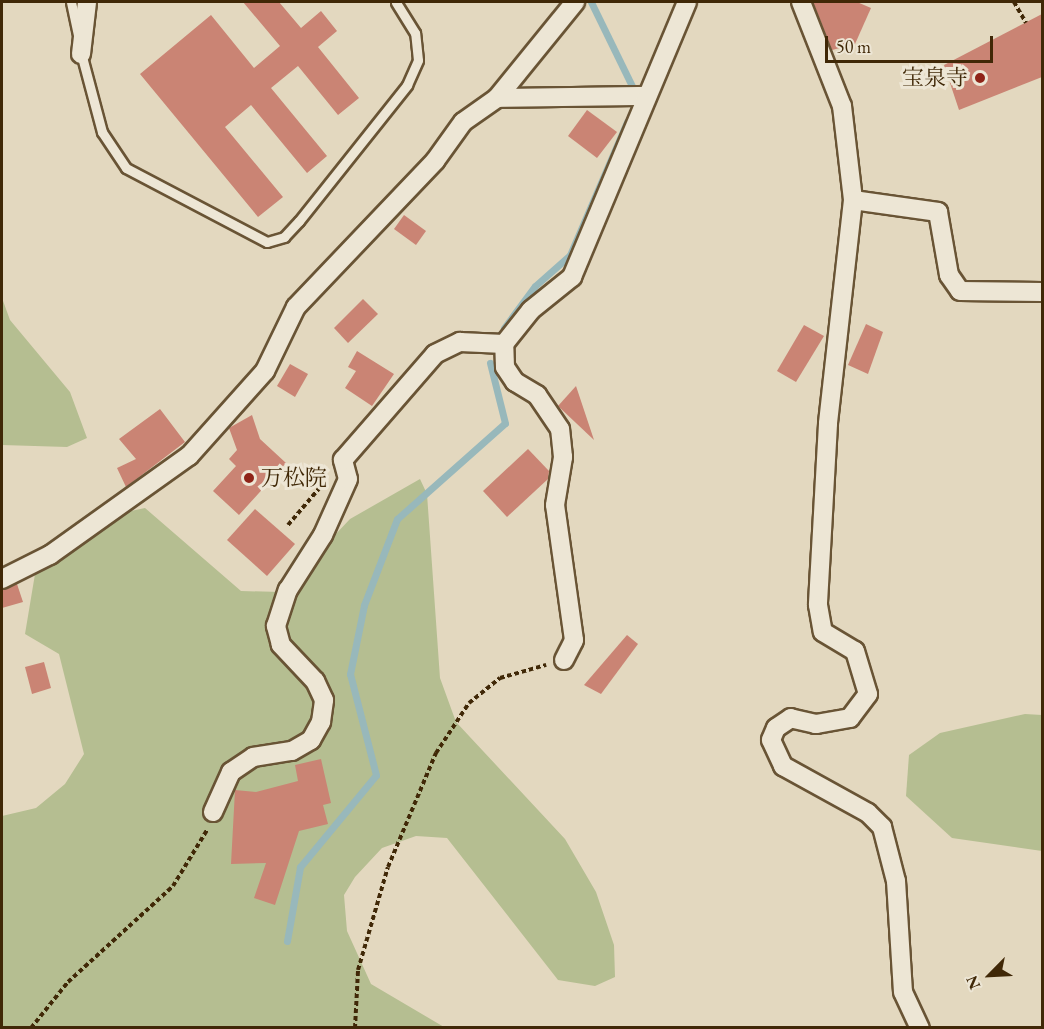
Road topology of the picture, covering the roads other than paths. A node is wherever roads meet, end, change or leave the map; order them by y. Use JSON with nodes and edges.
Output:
{"nodes":[{"id":1,"x":71,"y":2,"type":"edge"},
{"id":2,"x":87,"y":2,"type":"edge"},
{"id":3,"x":396,"y":2,"type":"edge"},
{"id":4,"x":575,"y":2,"type":"edge"},
{"id":5,"x":687,"y":2,"type":"edge"},
{"id":6,"x":801,"y":2,"type":"edge"},
{"id":7,"x":81,"y":54,"type":"junction"},
{"id":8,"x":646,"y":96,"type":"junction"},
{"id":9,"x":497,"y":98,"type":"junction"},
{"id":10,"x":853,"y":200,"type":"junction"},
{"id":11,"x":1042,"y":292,"type":"edge"},
{"id":12,"x":504,"y":344,"type":"junction"},
{"id":13,"x":2,"y":579,"type":"edge"},
{"id":14,"x":564,"y":660,"type":"road end"},
{"id":15,"x":213,"y":812,"type":"road end"},
{"id":16,"x":920,"y":1028,"type":"edge"}],
"edges":[{"from":1,"to":7,"type":"lane"},
{"from":2,"to":7,"type":"street"},
{"from":3,"to":7,"type":"lane"},
{"from":4,"to":9,"type":"street"},
{"from":5,"to":8,"type":"street"},
{"from":6,"to":10,"type":"street"},
{"from":8,"to":9,"type":"street"},
{"from":8,"to":12,"type":"street"},
{"from":9,"to":13,"type":"street"},
{"from":10,"to":11,"type":"street"},
{"from":10,"to":16,"type":"street"},
{"from":12,"to":14,"type":"street"},
{"from":12,"to":15,"type":"street"}]}
